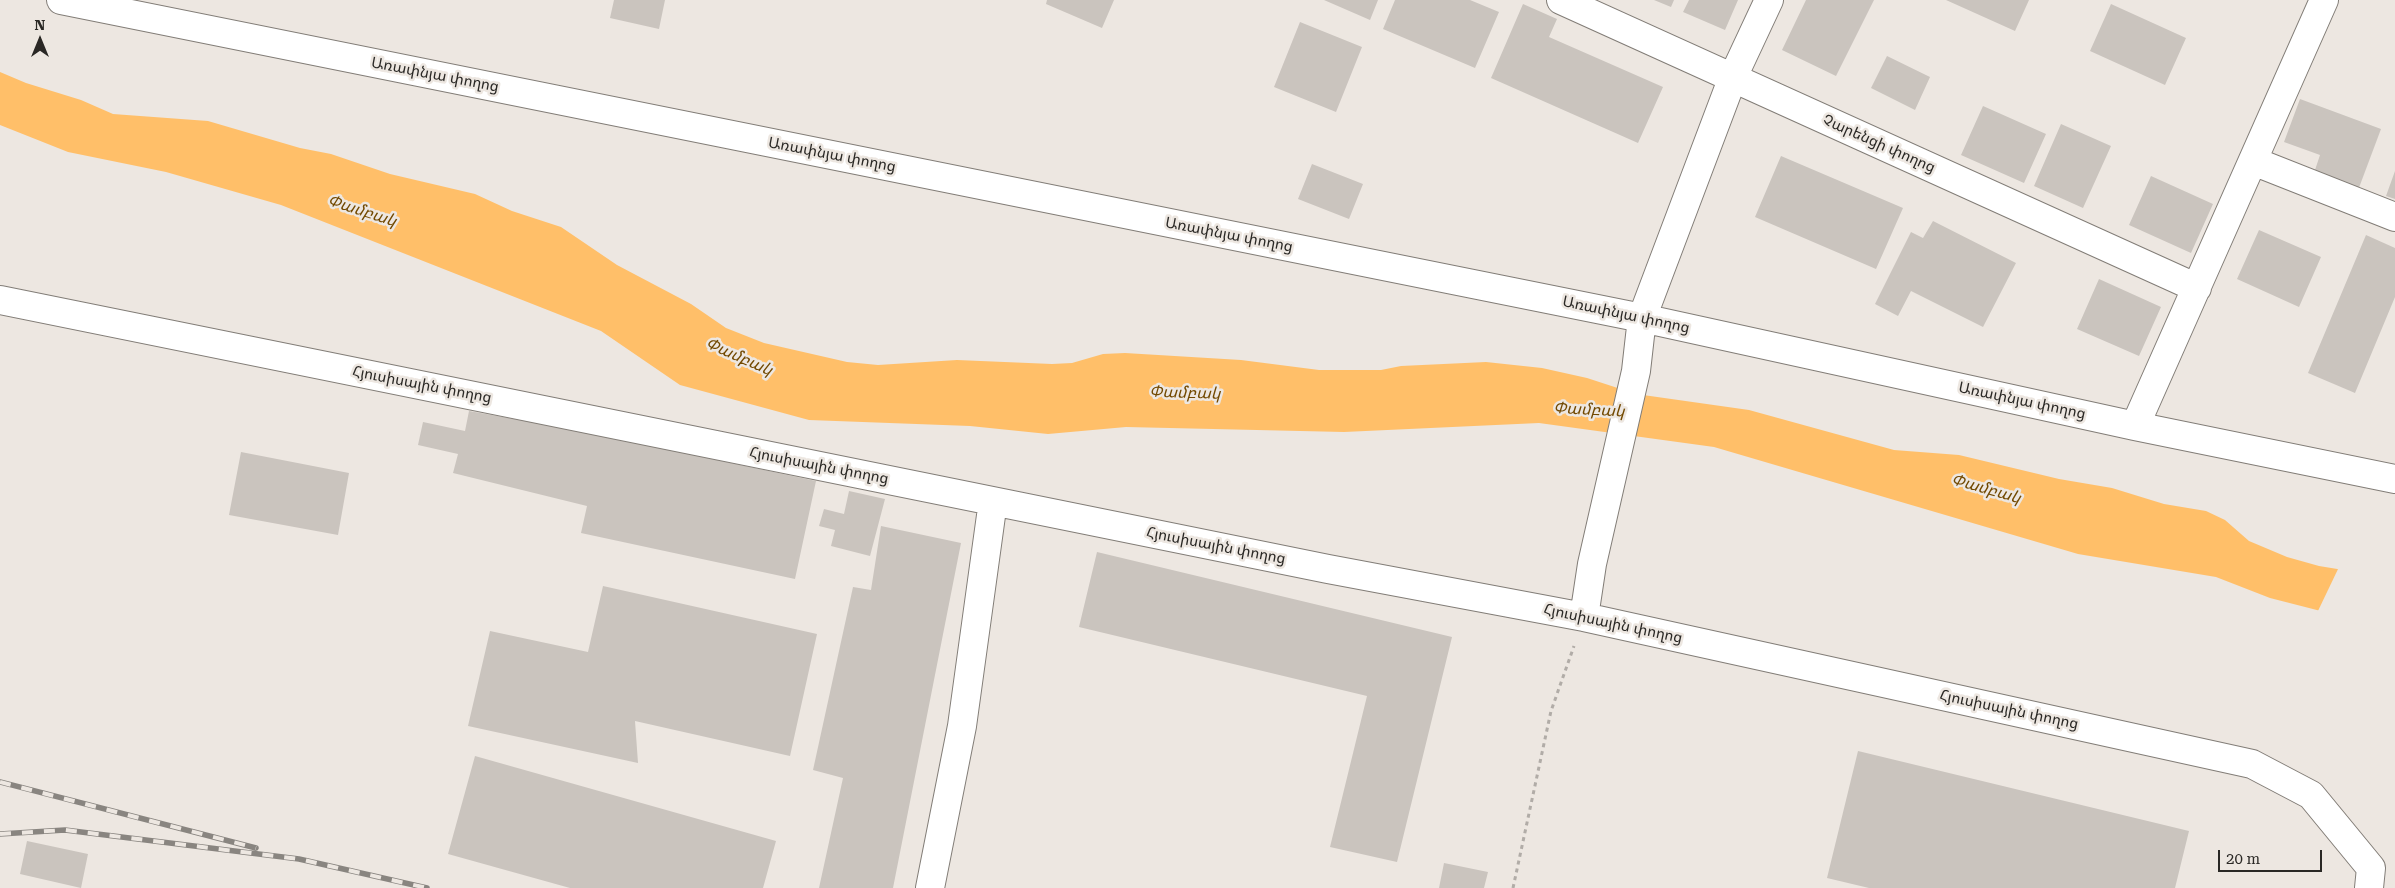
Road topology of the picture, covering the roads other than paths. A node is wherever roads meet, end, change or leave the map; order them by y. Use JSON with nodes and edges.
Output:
{"nodes":[{"id":1,"x":61,"y":0,"type":"edge"},
{"id":2,"x":1561,"y":0,"type":"edge"},
{"id":3,"x":1769,"y":0,"type":"edge"},
{"id":4,"x":2324,"y":0,"type":"edge"},
{"id":5,"x":94,"y":3,"type":"edge"},
{"id":6,"x":1732,"y":77,"type":"junction"},
{"id":7,"x":2253,"y":161,"type":"junction"},
{"id":8,"x":2395,"y":217,"type":"edge"},
{"id":9,"x":2197,"y":288,"type":"junction"},
{"id":10,"x":0,"y":300,"type":"edge"},
{"id":11,"x":1642,"y":318,"type":"junction"},
{"id":12,"x":2135,"y":426,"type":"junction"},
{"id":13,"x":2395,"y":479,"type":"edge"},
{"id":14,"x":993,"y":501,"type":"junction"},
{"id":15,"x":1584,"y":617,"type":"junction"},
{"id":16,"x":930,"y":888,"type":"edge"},
{"id":17,"x":2369,"y":888,"type":"edge"}],
"edges":[{"from":1,"to":5,"type":"street","name":"Առափնյա փողոց"},
{"from":2,"to":6,"type":"street","name":"Չարենցի փողոց"},
{"from":3,"to":6,"type":"street"},
{"from":4,"to":7,"type":"street"},
{"from":5,"to":11,"type":"street","name":"Առափնյա փողոց"},
{"from":6,"to":9,"type":"street","name":"Չարենցի փողոց"},
{"from":6,"to":11,"type":"street"},
{"from":7,"to":8,"type":"street"},
{"from":7,"to":9,"type":"street"},
{"from":9,"to":12,"type":"street"},
{"from":10,"to":14,"type":"street","name":"Հյուսիսային փողոց"},
{"from":11,"to":12,"type":"street","name":"Առափնյա փողոց"},
{"from":11,"to":15,"type":"street"},
{"from":12,"to":13,"type":"street","name":"Առափնյա փողոց"},
{"from":14,"to":15,"type":"street","name":"Հյուսիսային փողոց"},
{"from":14,"to":16,"type":"street"},
{"from":15,"to":17,"type":"street","name":"Հյուսիսային փողոց"}]}
